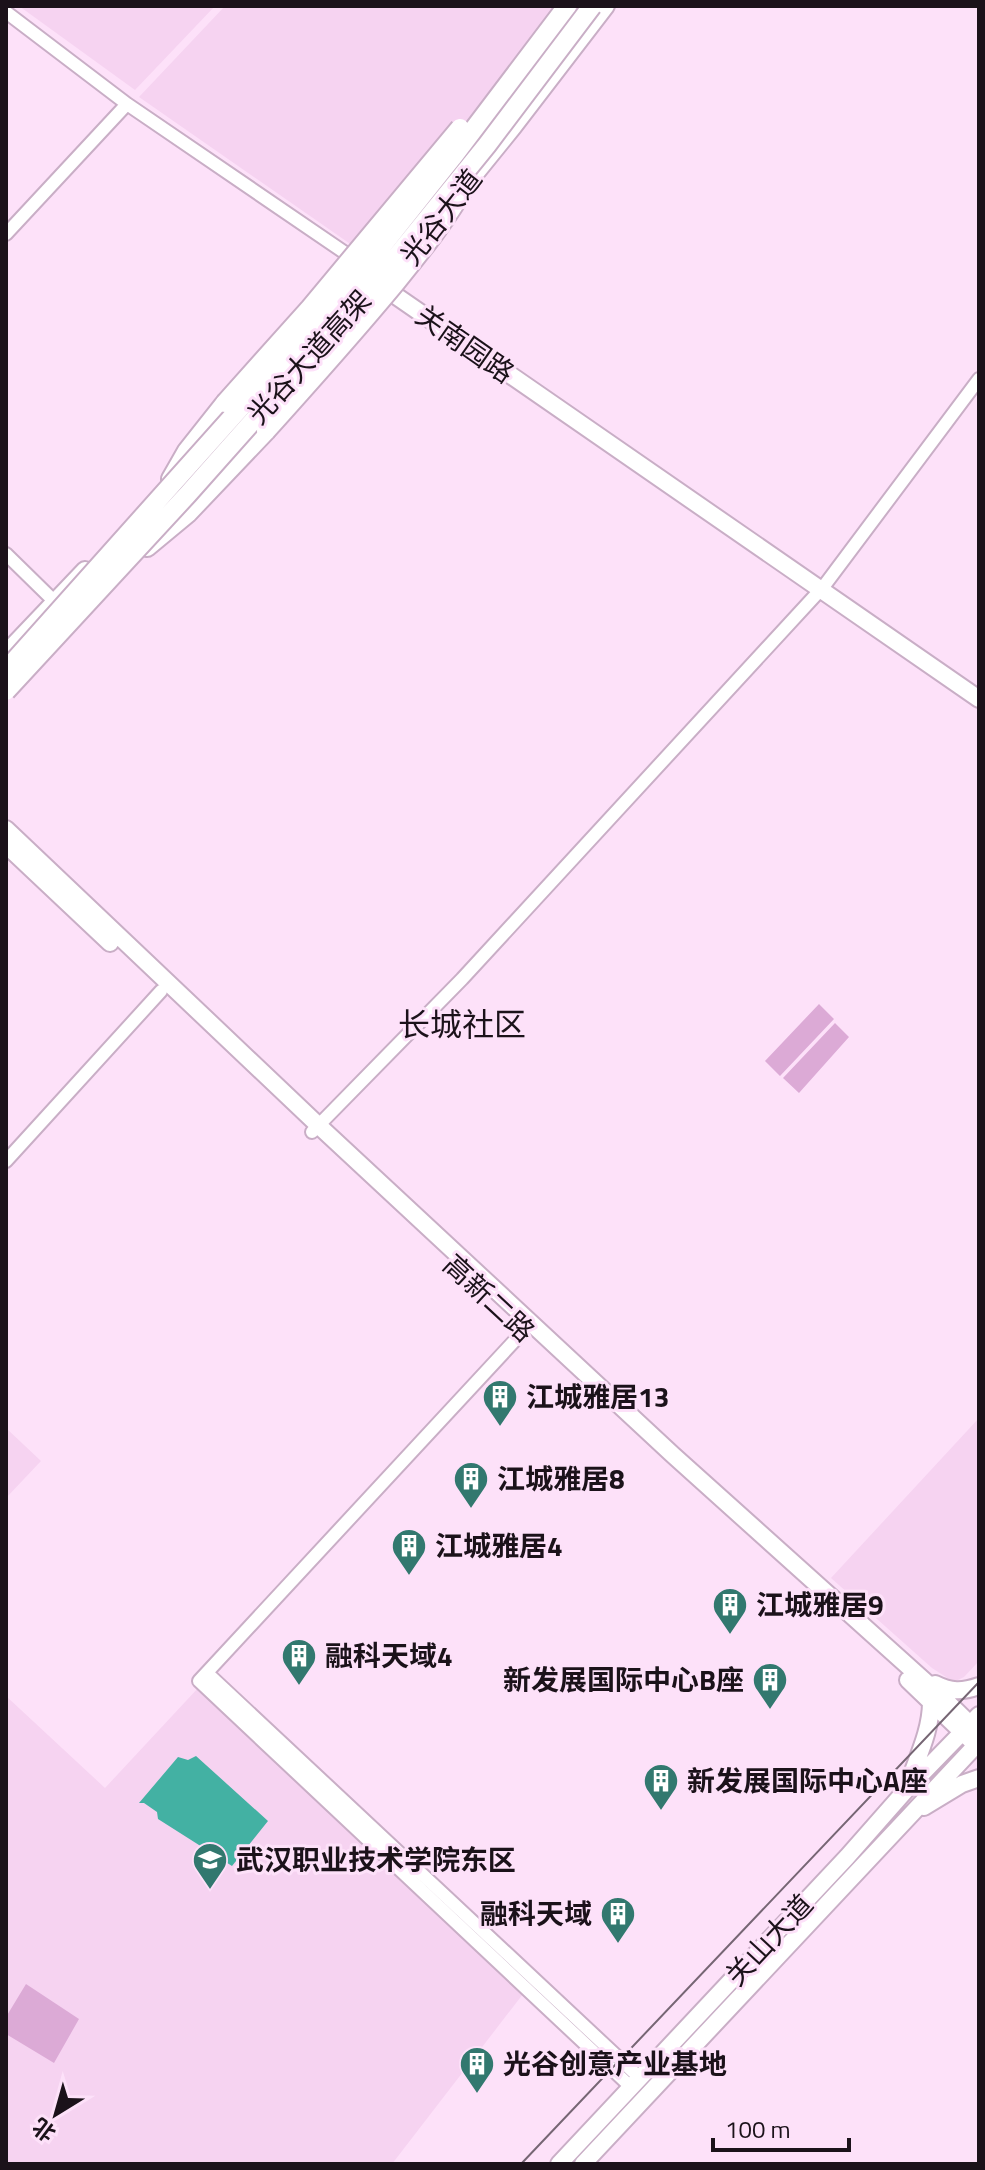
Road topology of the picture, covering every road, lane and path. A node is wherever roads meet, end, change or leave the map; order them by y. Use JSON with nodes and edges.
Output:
{"nodes":[{"id":1,"x":569,"y":6,"type":"edge"},
{"id":2,"x":592,"y":6,"type":"edge"},
{"id":3,"x":606,"y":6,"type":"edge"},
{"id":4,"x":6,"y":12,"type":"edge"},
{"id":5,"x":516,"y":73,"type":"junction"},
{"id":6,"x":127,"y":104,"type":"junction"},
{"id":7,"x":487,"y":145,"type":"junction"},
{"id":8,"x":6,"y":234,"type":"edge"},
{"id":9,"x":369,"y":269,"type":"junction"},
{"id":10,"x":388,"y":285,"type":"junction"},
{"id":11,"x":979,"y":379,"type":"edge"},
{"id":12,"x":166,"y":487,"type":"junction"},
{"id":13,"x":145,"y":549,"type":"junction"},
{"id":14,"x":6,"y":554,"type":"edge"},
{"id":15,"x":822,"y":588,"type":"junction"},
{"id":16,"x":54,"y":601,"type":"junction"},
{"id":17,"x":6,"y":653,"type":"edge"},
{"id":18,"x":6,"y":670,"type":"edge"},
{"id":19,"x":6,"y":691,"type":"edge"},
{"id":20,"x":979,"y":692,"type":"edge"},
{"id":21,"x":979,"y":699,"type":"edge"},
{"id":22,"x":6,"y":703,"type":"edge"},
{"id":23,"x":6,"y":829,"type":"edge"},
{"id":24,"x":6,"y":845,"type":"edge"},
{"id":25,"x":161,"y":991,"type":"junction"},
{"id":26,"x":315,"y":1128,"type":"junction"},
{"id":27,"x":6,"y":1161,"type":"edge"},
{"id":28,"x":527,"y":1327,"type":"junction"},
{"id":29,"x":917,"y":1675,"type":"junction"},
{"id":30,"x":979,"y":1686,"type":"edge"},
{"id":31,"x":931,"y":1702,"type":"junction"},
{"id":32,"x":975,"y":1734,"type":"edge"},
{"id":33,"x":979,"y":1778,"type":"edge"},
{"id":34,"x":906,"y":1790,"type":"junction"},
{"id":35,"x":910,"y":1817,"type":"junction"},
{"id":36,"x":636,"y":2082,"type":"junction"},
{"id":37,"x":559,"y":2164,"type":"edge"},
{"id":38,"x":583,"y":2164,"type":"edge"}],
"edges":[{"from":1,"to":5,"type":"highway","name":"光谷大道高架","bridge":true},
{"from":1,"to":9,"type":"main road","name":"光谷大道"},
{"from":2,"to":7,"type":"highway","name":"光谷大道高架","bridge":true},
{"from":3,"to":10,"type":"main road","name":"光谷大道"},
{"from":4,"to":6,"type":"street"},
{"from":5,"to":12,"type":"highway","bridge":true},
{"from":5,"to":18,"type":"highway","name":"光谷大道高架","bridge":true},
{"from":6,"to":8,"type":"street"},
{"from":6,"to":9,"type":"street"},
{"from":7,"to":13,"type":"highway","bridge":true},
{"from":7,"to":19,"type":"highway","name":"光谷大道高架","bridge":true},
{"from":9,"to":10,"type":"main road","name":"关南园路"},
{"from":9,"to":12,"type":"main road","name":"光谷大道"},
{"from":10,"to":13,"type":"main road","name":"光谷大道"},
{"from":10,"to":15,"type":"main road","name":"关南园路"},
{"from":11,"to":15,"type":"street"},
{"from":12,"to":16,"type":"main road","name":"光谷大道"},
{"from":13,"to":22,"type":"main road","name":"光谷大道"},
{"from":14,"to":16,"type":"street"},
{"from":15,"to":20,"type":"main road","name":"关南园路"},
{"from":15,"to":21,"type":"main road","name":"关南园路"},
{"from":15,"to":26,"type":"street"},
{"from":16,"to":17,"type":"main road","name":"光谷大道"},
{"from":23,"to":26,"type":"main road","name":"高新二路"},
{"from":24,"to":25,"type":"main road","name":"高新二路"},
{"from":25,"to":26,"type":"main road","name":"高新二路"},
{"from":25,"to":27,"type":"street"},
{"from":26,"to":28,"type":"main road","name":"高新二路"},
{"from":28,"to":29,"type":"main road","name":"高新二路"},
{"from":28,"to":31,"type":"main road","name":"高新二路"},
{"from":28,"to":36,"type":"street"},
{"from":29,"to":30,"type":"main road"},
{"from":29,"to":32,"type":"main road","name":"高新二路"},
{"from":31,"to":32,"type":"main road","name":"高新二路"},
{"from":31,"to":34,"type":"main road"},
{"from":32,"to":34,"type":"main road","name":"关山大道"},
{"from":32,"to":35,"type":"main road","name":"关山大道"},
{"from":33,"to":35,"type":"main road"},
{"from":34,"to":36,"type":"main road","name":"关山大道"},
{"from":35,"to":38,"type":"main road","name":"关山大道"},
{"from":36,"to":37,"type":"main road","name":"关山大道"}]}
